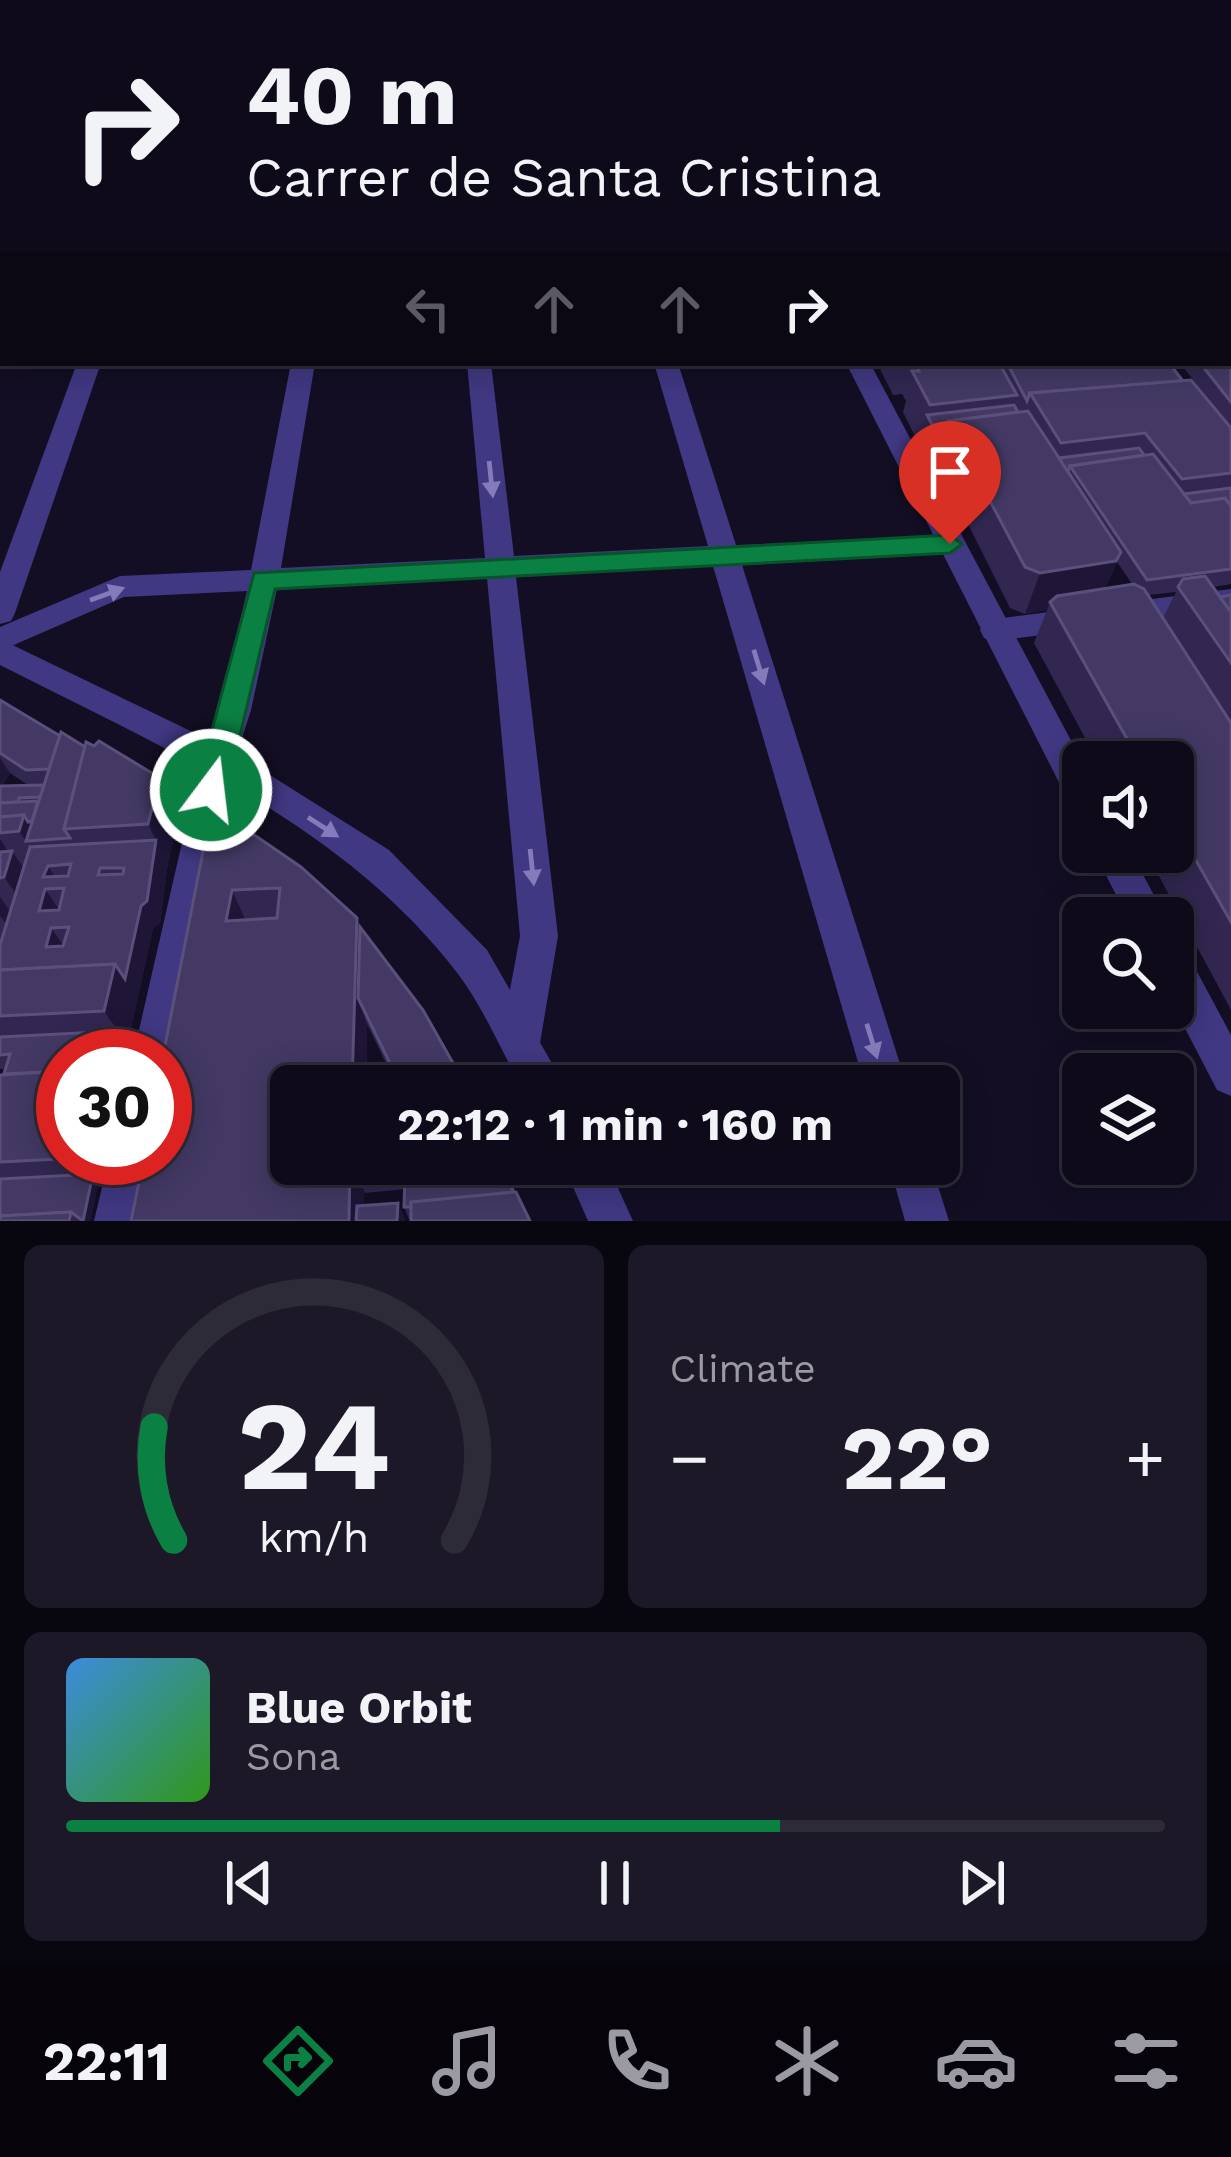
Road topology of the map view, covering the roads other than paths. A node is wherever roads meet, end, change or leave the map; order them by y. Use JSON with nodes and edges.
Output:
{"nodes":[{"id":1,"x":88,"y":366,"type":"edge"},
{"id":2,"x":302,"y":366,"type":"edge"},
{"id":3,"x":479,"y":366,"type":"edge"},
{"id":4,"x":667,"y":366,"type":"edge"},
{"id":5,"x":860,"y":366,"type":"edge"},
{"id":6,"x":950,"y":544,"type":"junction"},
{"id":7,"x":725,"y":555,"type":"junction"},
{"id":8,"x":501,"y":567,"type":"junction"},
{"id":9,"x":1112,"y":575,"type":"edge"},
{"id":10,"x":264,"y":580,"type":"junction"},
{"id":11,"x":1231,"y":600,"type":"edge"},
{"id":12,"x":0,"y":613,"type":"edge"},
{"id":13,"x":1141,"y":622,"type":"junction"},
{"id":14,"x":995,"y":630,"type":"junction"},
{"id":15,"x":0,"y":640,"type":"edge"},
{"id":16,"x":0,"y":651,"type":"edge"},
{"id":17,"x":1062,"y":756,"type":"edge"},
{"id":18,"x":218,"y":760,"type":"junction"},
{"id":19,"x":1194,"y":1006,"type":"edge"},
{"id":20,"x":159,"y":1029,"type":"edge"},
{"id":21,"x":520,"y":1043,"type":"junction"},
{"id":22,"x":532,"y":1065,"type":"edge"},
{"id":23,"x":880,"y":1065,"type":"edge"},
{"id":24,"x":1231,"y":1076,"type":"edge"},
{"id":25,"x":124,"y":1185,"type":"edge"},
{"id":26,"x":594,"y":1185,"type":"edge"},
{"id":27,"x":916,"y":1185,"type":"edge"},
{"id":28,"x":116,"y":1221,"type":"edge"},
{"id":29,"x":611,"y":1221,"type":"edge"},
{"id":30,"x":927,"y":1221,"type":"edge"}],
"edges":[{"from":1,"to":12,"type":"street"},
{"from":2,"to":10,"type":"street"},
{"from":3,"to":8,"type":"street","one_way":true},
{"from":4,"to":7,"type":"street"},
{"from":5,"to":6,"type":"street"},
{"from":6,"to":7,"type":"street"},
{"from":6,"to":14,"type":"street"},
{"from":7,"to":8,"type":"street"},
{"from":7,"to":23,"type":"street","one_way":true},
{"from":8,"to":10,"type":"street"},
{"from":8,"to":21,"type":"street","one_way":true},
{"from":9,"to":13,"type":"street"},
{"from":15,"to":10,"type":"street","one_way":true},
{"from":10,"to":18,"type":"street"},
{"from":11,"to":13,"type":"street"},
{"from":13,"to":14,"type":"street"},
{"from":14,"to":17,"type":"street"},
{"from":16,"to":18,"type":"street"},
{"from":18,"to":20,"type":"street"},
{"from":18,"to":21,"type":"street","one_way":true},
{"from":19,"to":24,"type":"street"},
{"from":21,"to":22,"type":"street"},
{"from":25,"to":28,"type":"street"},
{"from":26,"to":29,"type":"street"},
{"from":27,"to":30,"type":"street"}]}
